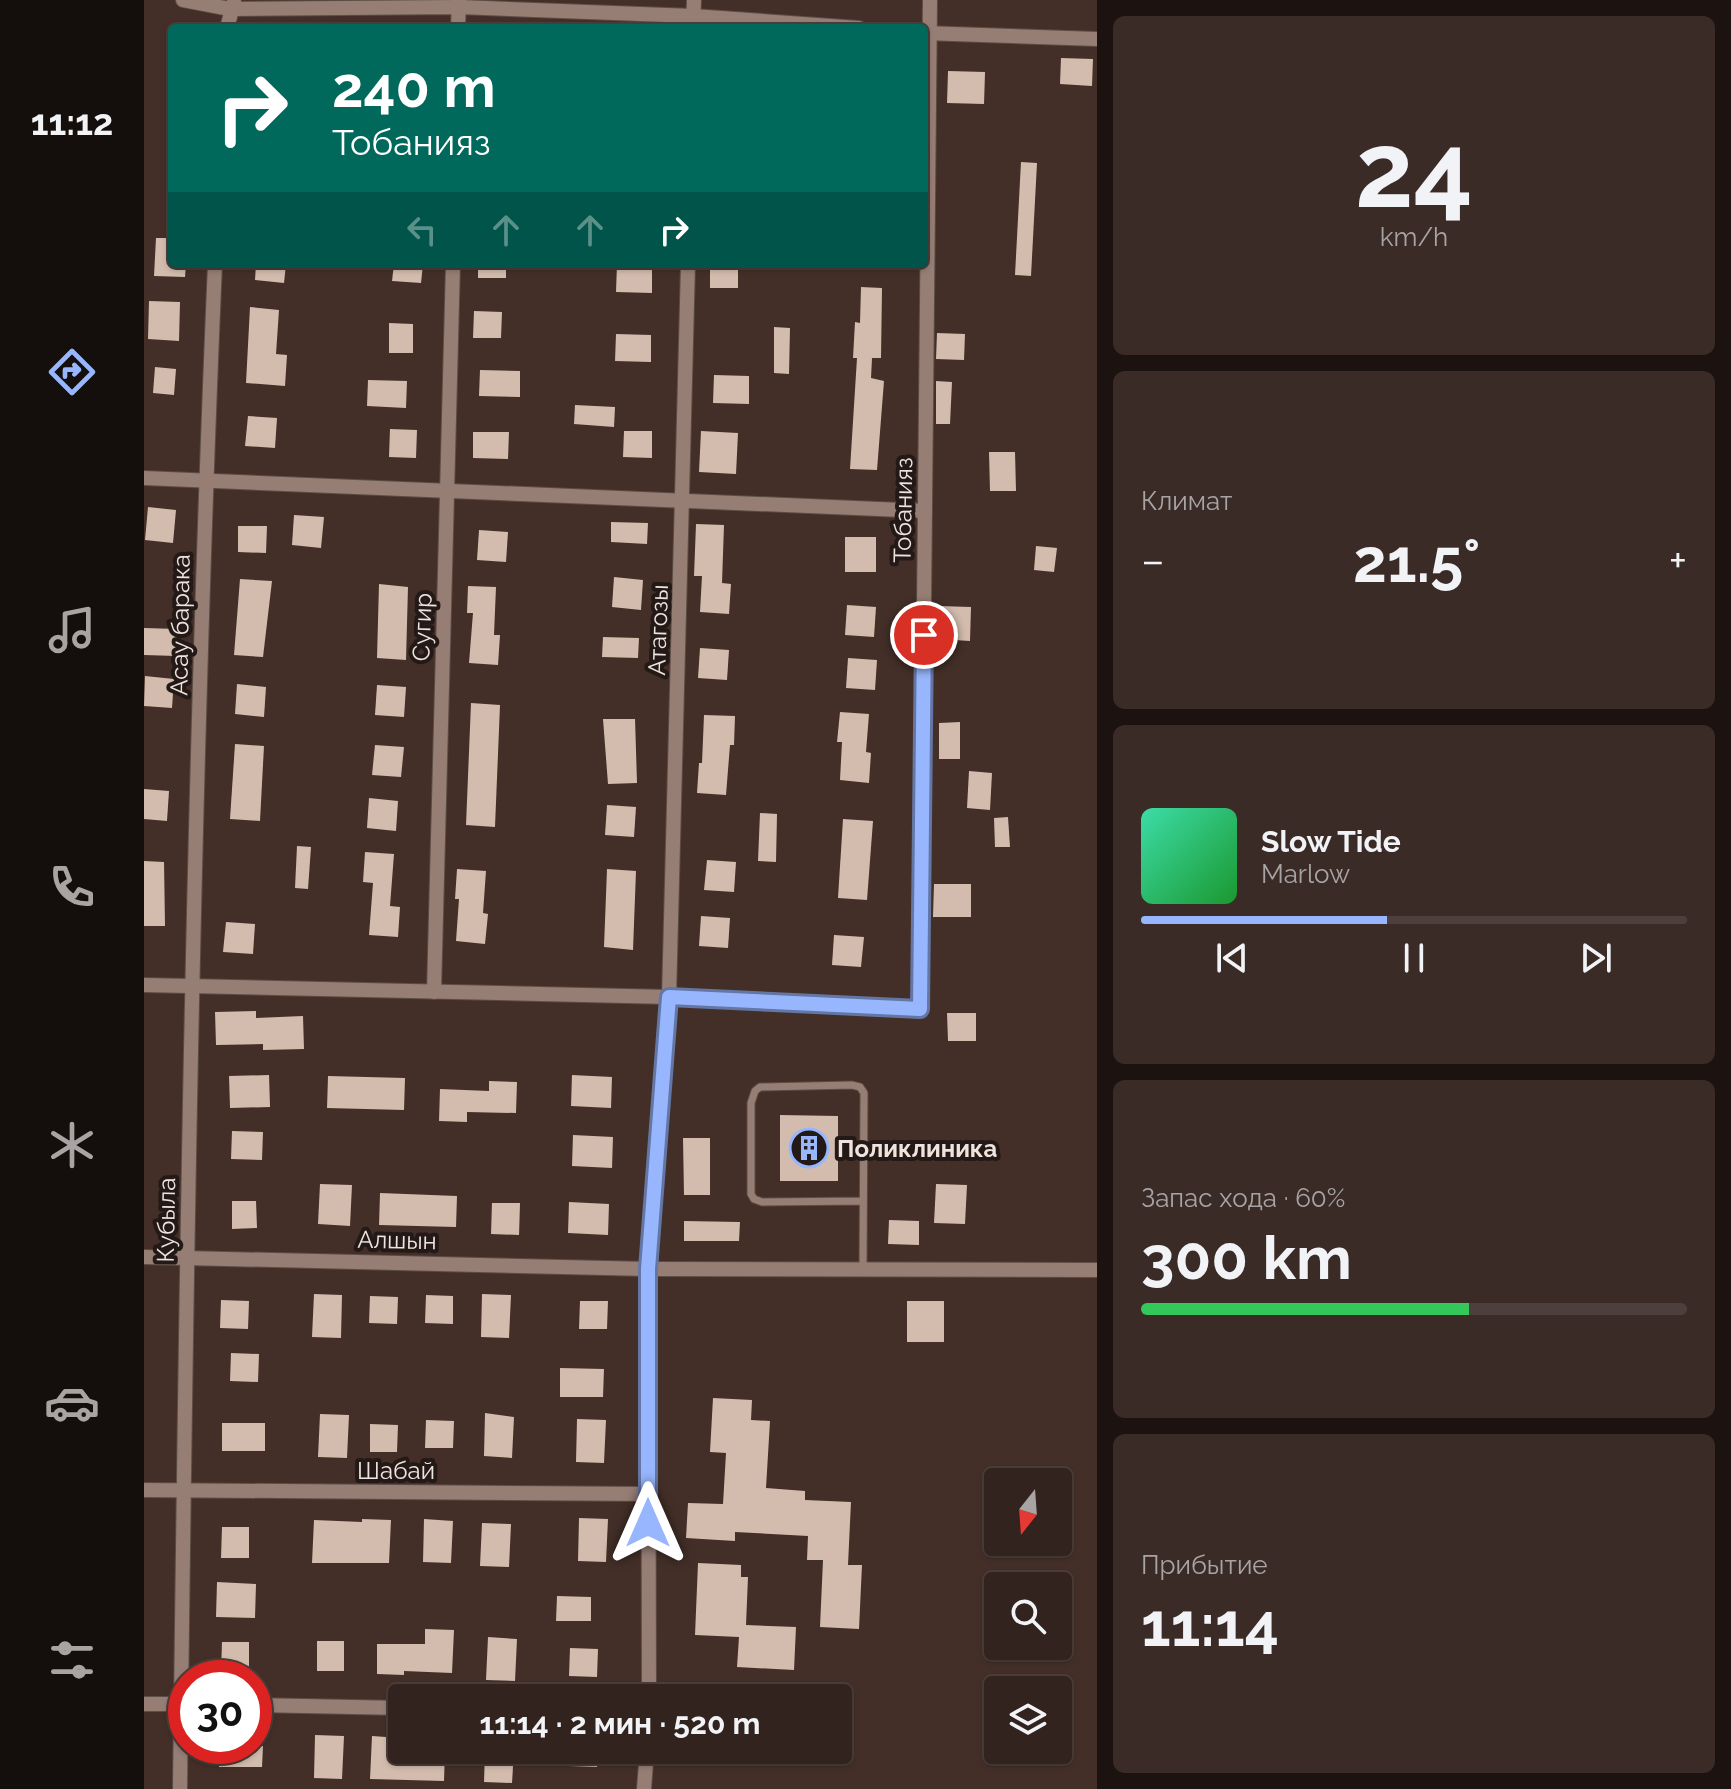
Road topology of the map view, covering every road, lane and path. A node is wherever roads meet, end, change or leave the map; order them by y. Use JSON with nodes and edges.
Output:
{"nodes":[{"id":1,"x":183,"y":0,"type":"edge"},
{"id":2,"x":694,"y":0,"type":"edge"},
{"id":3,"x":930,"y":0,"type":"edge"},
{"id":4,"x":459,"y":4,"type":"edge"},
{"id":5,"x":232,"y":5,"type":"edge"},
{"id":6,"x":693,"y":22,"type":"edge"},
{"id":7,"x":458,"y":24,"type":"edge"},
{"id":8,"x":748,"y":24,"type":"edge"},
{"id":9,"x":928,"y":24,"type":"edge"},
{"id":10,"x":928,"y":33,"type":"edge"},
{"id":11,"x":1097,"y":39,"type":"edge"},
{"id":12,"x":215,"y":268,"type":"edge"},
{"id":13,"x":453,"y":268,"type":"edge"},
{"id":14,"x":688,"y":268,"type":"edge"},
{"id":15,"x":926,"y":268,"type":"edge"},
{"id":16,"x":144,"y":478,"type":"edge"},
{"id":17,"x":206,"y":481,"type":"junction"},
{"id":18,"x":449,"y":491,"type":"junction"},
{"id":19,"x":683,"y":501,"type":"junction"},
{"id":20,"x":925,"y":511,"type":"junction"},
{"id":21,"x":144,"y":985,"type":"edge"},
{"id":22,"x":194,"y":987,"type":"junction"},
{"id":23,"x":434,"y":992,"type":"junction"},
{"id":24,"x":669,"y":997,"type":"junction"},
{"id":25,"x":863,"y":1201,"type":"junction"},
{"id":26,"x":144,"y":1257,"type":"edge"},
{"id":27,"x":187,"y":1257,"type":"junction"},
{"id":28,"x":863,"y":1267,"type":"junction"},
{"id":29,"x":648,"y":1269,"type":"junction"},
{"id":30,"x":1097,"y":1270,"type":"edge"},
{"id":31,"x":144,"y":1490,"type":"edge"},
{"id":32,"x":184,"y":1490,"type":"junction"},
{"id":33,"x":648,"y":1494,"type":"junction"},
{"id":34,"x":184,"y":1660,"type":"edge"},
{"id":35,"x":649,"y":1684,"type":"edge"},
{"id":36,"x":144,"y":1704,"type":"edge"},
{"id":37,"x":168,"y":1704,"type":"edge"},
{"id":38,"x":272,"y":1705,"type":"edge"},
{"id":39,"x":388,"y":1708,"type":"edge"},
{"id":40,"x":181,"y":1764,"type":"edge"},
{"id":41,"x":646,"y":1764,"type":"edge"},
{"id":42,"x":180,"y":1789,"type":"edge"},
{"id":43,"x":644,"y":1789,"type":"edge"}],
"edges":[{"from":1,"to":5,"type":"street"},
{"from":2,"to":6,"type":"street"},
{"from":3,"to":9,"type":"street","name":"Тобанияз"},
{"from":4,"to":5,"type":"street"},
{"from":4,"to":6,"type":"street"},
{"from":4,"to":7,"type":"street"},
{"from":6,"to":8,"type":"street"},
{"from":10,"to":11,"type":"street"},
{"from":12,"to":17,"type":"street","name":"Асау барака"},
{"from":13,"to":18,"type":"street","name":"Сугир"},
{"from":14,"to":19,"type":"street","name":"Атагозы"},
{"from":15,"to":20,"type":"street","name":"Тобанияз"},
{"from":16,"to":17,"type":"street"},
{"from":17,"to":18,"type":"street"},
{"from":17,"to":22,"type":"street","name":"Асау барака"},
{"from":18,"to":19,"type":"street"},
{"from":18,"to":23,"type":"street","name":"Сугир"},
{"from":19,"to":20,"type":"street"},
{"from":19,"to":24,"type":"street","name":"Атагозы"},
{"from":20,"to":24,"type":"street","name":"Тобанияз"},
{"from":21,"to":22,"type":"street"},
{"from":22,"to":23,"type":"street"},
{"from":22,"to":27,"type":"street","name":"Кубыла"},
{"from":23,"to":24,"type":"street"},
{"from":24,"to":29,"type":"street","name":"Атагозы"},
{"from":25,"to":25,"type":"lane"},
{"from":25,"to":28,"type":"lane"},
{"from":26,"to":27,"type":"street","name":"Алшын"},
{"from":27,"to":29,"type":"street","name":"Алшын"},
{"from":27,"to":32,"type":"street","name":"Кубыла"},
{"from":28,"to":29,"type":"street","name":"Алшын"},
{"from":28,"to":30,"type":"street","name":"Алшын"},
{"from":29,"to":33,"type":"street","name":"Атагозы"},
{"from":31,"to":32,"type":"street","name":"Шабай"},
{"from":32,"to":33,"type":"street","name":"Шабай"},
{"from":32,"to":34,"type":"street","name":"Кубыла"},
{"from":33,"to":35,"type":"street","name":"Атагозы"},
{"from":36,"to":37,"type":"street"},
{"from":38,"to":39,"type":"street"},
{"from":40,"to":42,"type":"street","name":"Кубыла"},
{"from":41,"to":43,"type":"street"}]}
